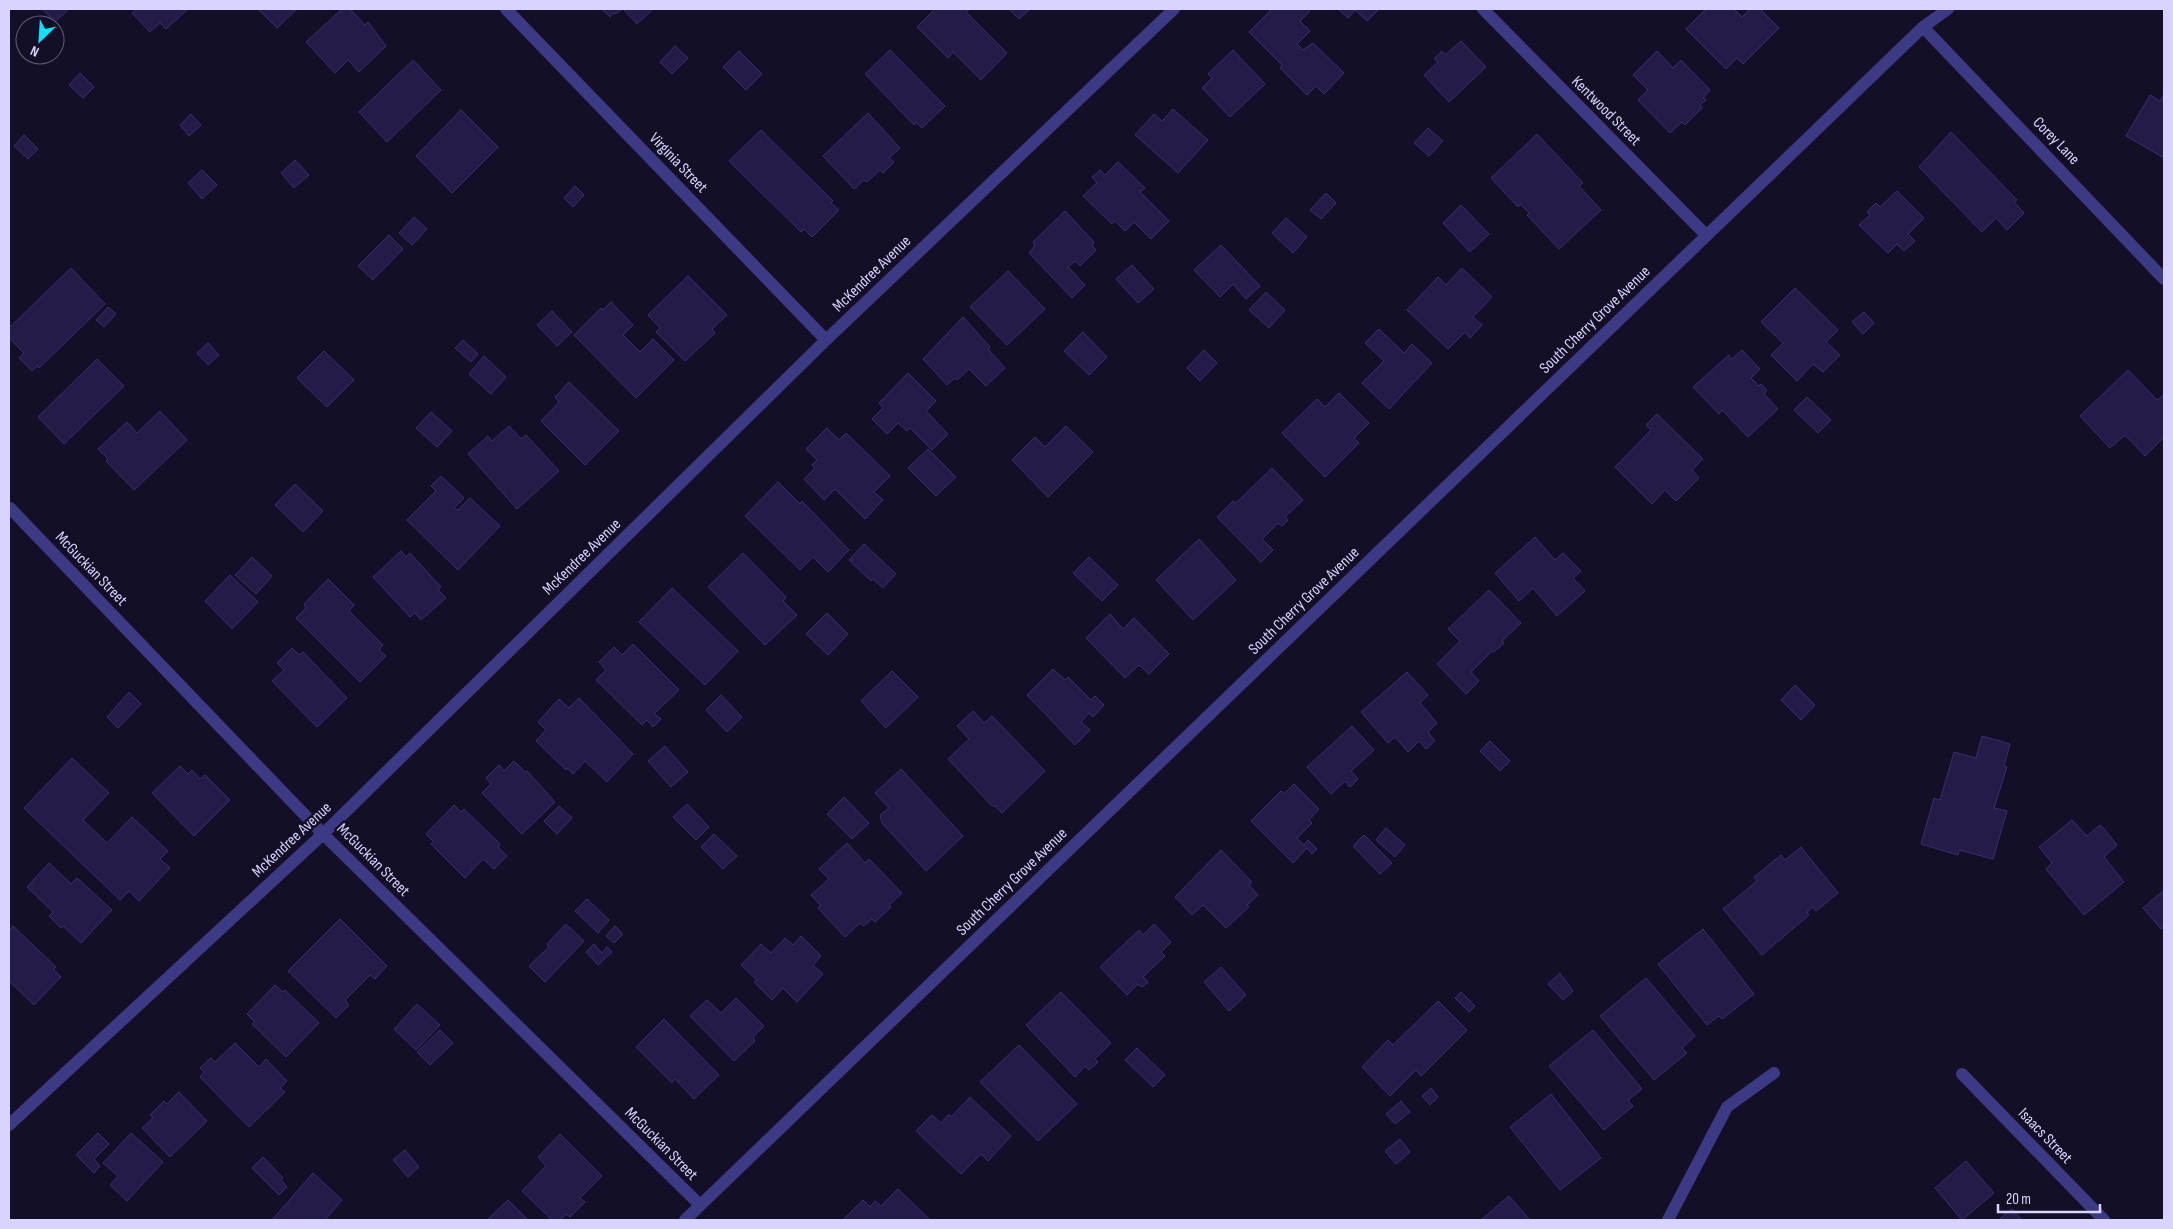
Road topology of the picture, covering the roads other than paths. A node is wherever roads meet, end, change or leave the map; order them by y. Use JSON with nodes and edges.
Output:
{"nodes":[{"id":1,"x":506,"y":9,"type":"edge"},
{"id":2,"x":1174,"y":9,"type":"edge"},
{"id":3,"x":1483,"y":9,"type":"edge"},
{"id":4,"x":1948,"y":9,"type":"edge"},
{"id":5,"x":1923,"y":27,"type":"junction"},
{"id":6,"x":1706,"y":235,"type":"junction"},
{"id":7,"x":2164,"y":279,"type":"edge"},
{"id":8,"x":826,"y":340,"type":"junction"},
{"id":9,"x":10,"y":508,"type":"dead end"},
{"id":10,"x":323,"y":834,"type":"junction"},
{"id":11,"x":1774,"y":1073,"type":"dead end"},
{"id":12,"x":1962,"y":1074,"type":"dead end"},
{"id":13,"x":9,"y":1125,"type":"edge"},
{"id":14,"x":700,"y":1205,"type":"junction"},
{"id":15,"x":685,"y":1220,"type":"edge"},
{"id":16,"x":1668,"y":1220,"type":"edge"},
{"id":17,"x":2104,"y":1220,"type":"edge"}],
"edges":[{"from":1,"to":8,"type":"street","name":"Virginia Street"},
{"from":2,"to":8,"type":"street","name":"McKendree Avenue"},
{"from":3,"to":6,"type":"street","name":"Kentwood Street"},
{"from":4,"to":5,"type":"street","name":"South Cherry Grove Avenue"},
{"from":5,"to":6,"type":"street","name":"South Cherry Grove Avenue"},
{"from":5,"to":7,"type":"street","name":"Corey Lane"},
{"from":6,"to":14,"type":"street","name":"South Cherry Grove Avenue"},
{"from":8,"to":10,"type":"street","name":"McKendree Avenue"},
{"from":9,"to":10,"type":"street","name":"McGuckian Street"},
{"from":10,"to":13,"type":"street","name":"McKendree Avenue"},
{"from":10,"to":14,"type":"street","name":"McGuckian Street"},
{"from":11,"to":16,"type":"street"},
{"from":12,"to":17,"type":"street","name":"Isaacs Street"},
{"from":14,"to":15,"type":"street","name":"South Cherry Grove Avenue"}]}
